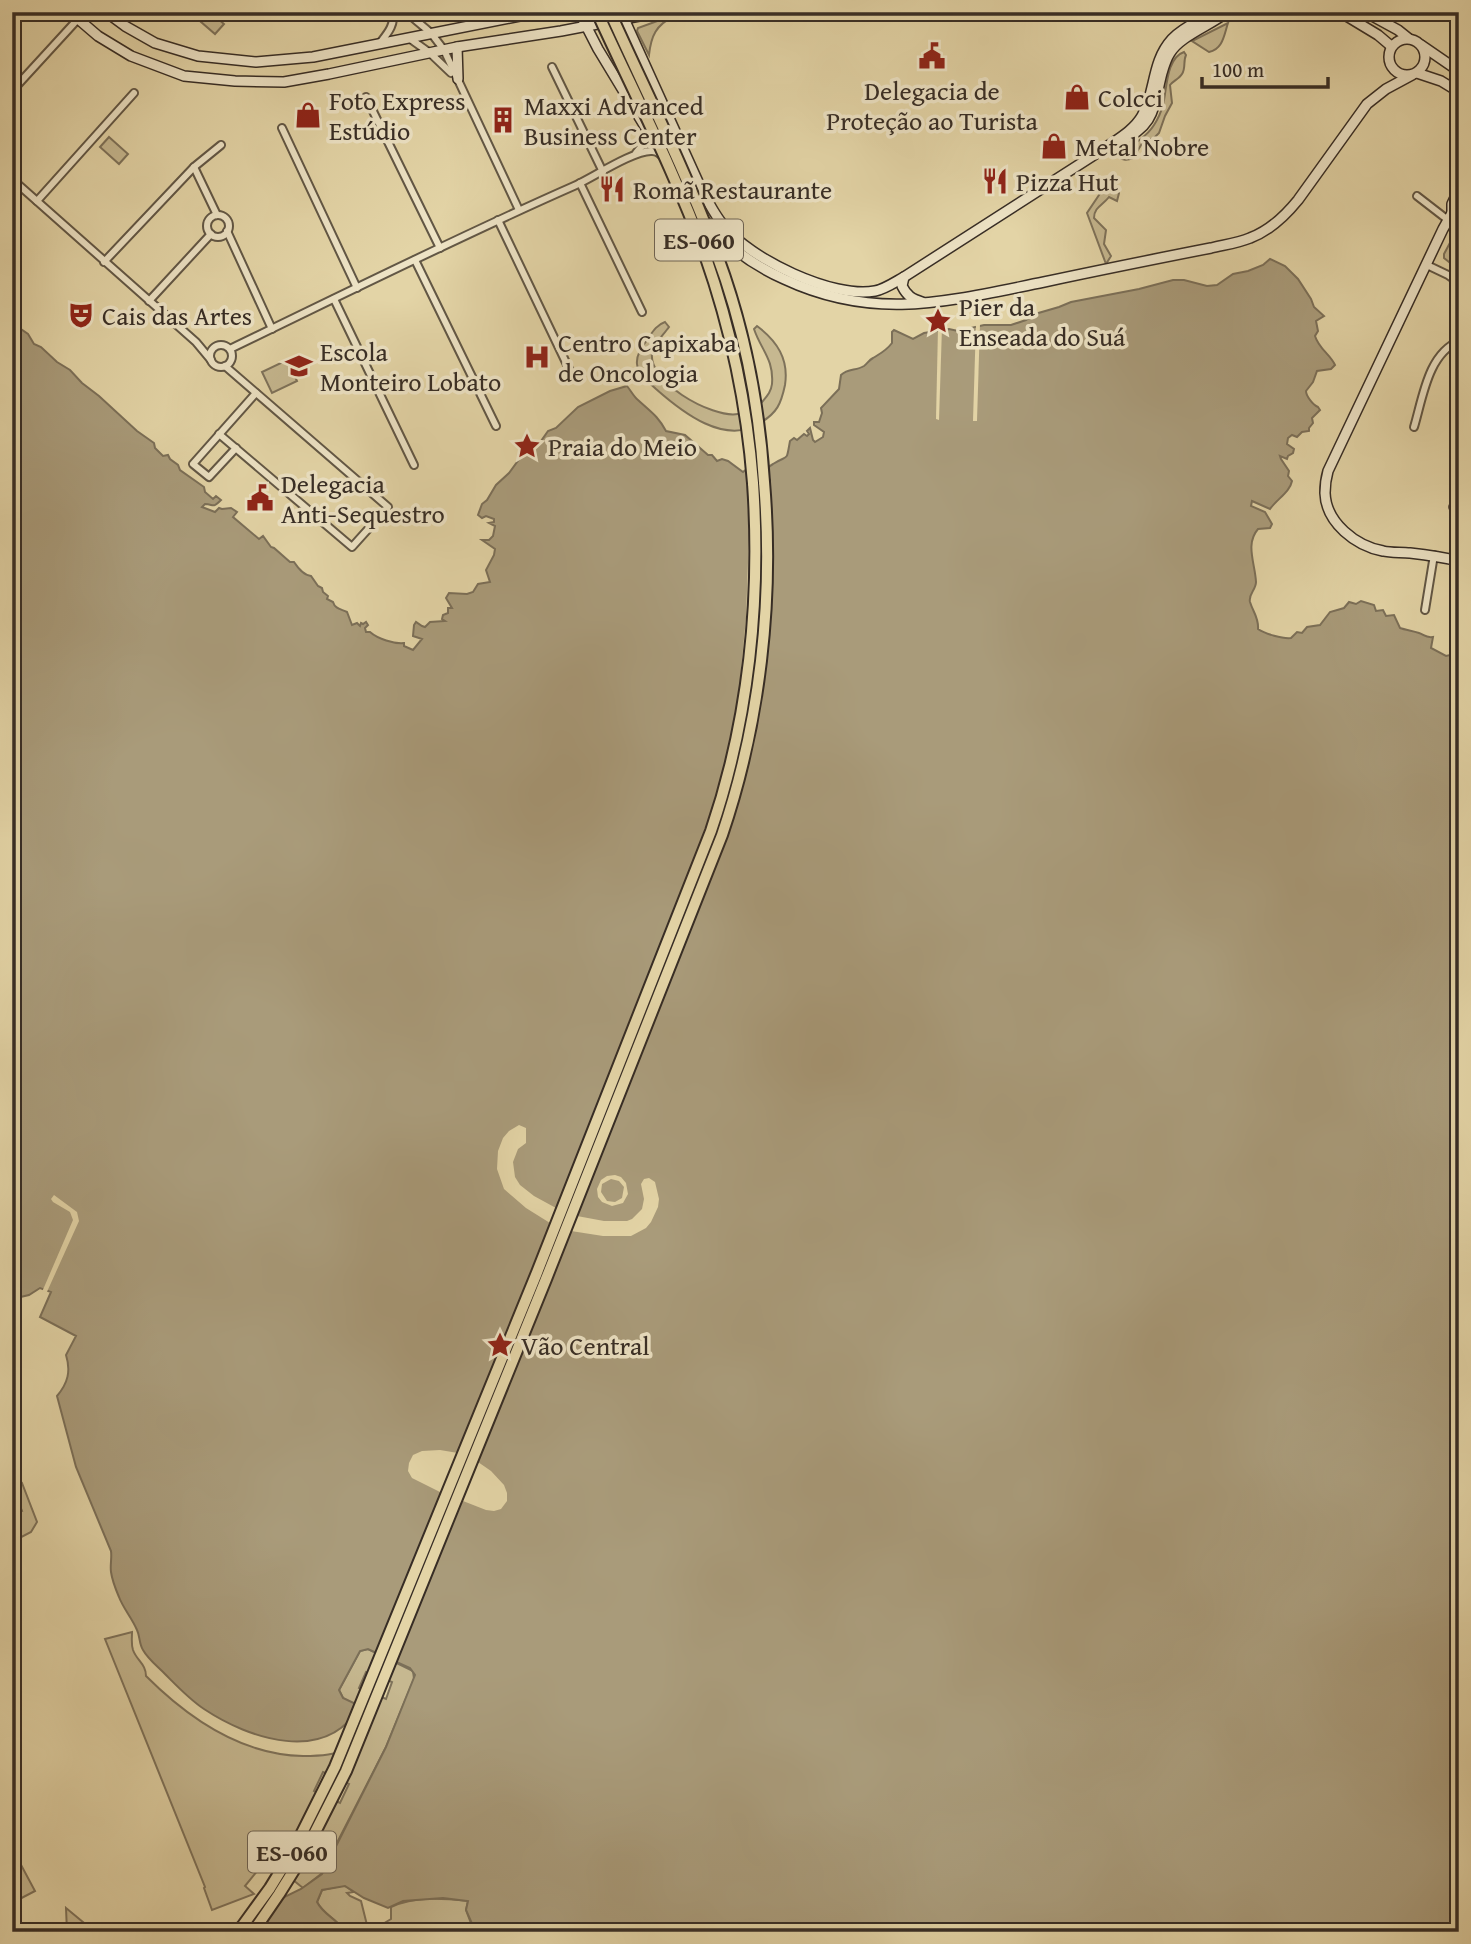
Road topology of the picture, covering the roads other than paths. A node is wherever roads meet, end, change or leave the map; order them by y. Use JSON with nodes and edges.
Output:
{"nodes":[{"id":1,"x":70,"y":12,"type":"edge"},
{"id":2,"x":106,"y":12,"type":"edge"},
{"id":3,"x":392,"y":12,"type":"edge"},
{"id":4,"x":406,"y":12,"type":"edge"},
{"id":5,"x":515,"y":12,"type":"edge"},
{"id":6,"x":541,"y":12,"type":"edge"},
{"id":7,"x":579,"y":12,"type":"edge"},
{"id":8,"x":597,"y":12,"type":"edge"},
{"id":9,"x":610,"y":12,"type":"edge"},
{"id":10,"x":660,"y":12,"type":"edge"},
{"id":11,"x":1214,"y":12,"type":"edge"},
{"id":12,"x":1227,"y":12,"type":"edge"},
{"id":13,"x":1340,"y":12,"type":"edge"},
{"id":14,"x":1365,"y":12,"type":"edge"},
{"id":15,"x":622,"y":15,"type":"edge"},
{"id":16,"x":78,"y":19,"type":"junction"},
{"id":17,"x":502,"y":20,"type":"junction"},
{"id":18,"x":586,"y":26,"type":"junction"},
{"id":19,"x":561,"y":31,"type":"junction"},
{"id":20,"x":431,"y":33,"type":"junction"},
{"id":21,"x":408,"y":38,"type":"junction"},
{"id":22,"x":1408,"y":38,"type":"junction"},
{"id":23,"x":593,"y":39,"type":"junction"},
{"id":24,"x":380,"y":43,"type":"junction"},
{"id":25,"x":1421,"y":45,"type":"junction"},
{"id":26,"x":1391,"y":46,"type":"junction"},
{"id":27,"x":457,"y":47,"type":"junction"},
{"id":28,"x":444,"y":50,"type":"junction"},
{"id":29,"x":430,"y":53,"type":"junction"},
{"id":30,"x":552,"y":67,"type":"dead end"},
{"id":31,"x":1459,"y":73,"type":"edge"},
{"id":32,"x":1414,"y":74,"type":"junction"},
{"id":33,"x":458,"y":79,"type":"junction"},
{"id":34,"x":12,"y":91,"type":"edge"},
{"id":35,"x":1459,"y":92,"type":"edge"},
{"id":36,"x":134,"y":93,"type":"dead end"},
{"id":37,"x":366,"y":97,"type":"dead end"},
{"id":38,"x":645,"y":127,"type":"junction"},
{"id":39,"x":282,"y":128,"type":"dead end"},
{"id":40,"x":221,"y":145,"type":"dead end"},
{"id":41,"x":1105,"y":148,"type":"junction"},
{"id":42,"x":635,"y":154,"type":"junction"},
{"id":43,"x":664,"y":158,"type":"junction"},
{"id":44,"x":194,"y":167,"type":"junction"},
{"id":45,"x":603,"y":172,"type":"junction"},
{"id":46,"x":12,"y":179,"type":"edge"},
{"id":47,"x":580,"y":183,"type":"junction"},
{"id":48,"x":1459,"y":189,"type":"edge"},
{"id":49,"x":1417,"y":196,"type":"dead end"},
{"id":50,"x":37,"y":201,"type":"junction"},
{"id":51,"x":519,"y":210,"type":"junction"},
{"id":52,"x":1453,"y":214,"type":"edge"},
{"id":53,"x":217,"y":215,"type":"junction"},
{"id":54,"x":498,"y":220,"type":"junction"},
{"id":55,"x":227,"y":231,"type":"junction"},
{"id":56,"x":211,"y":234,"type":"junction"},
{"id":57,"x":440,"y":248,"type":"junction"},
{"id":58,"x":415,"y":260,"type":"junction"},
{"id":59,"x":104,"y":262,"type":"junction"},
{"id":60,"x":1427,"y":265,"type":"junction"},
{"id":61,"x":904,"y":277,"type":"junction"},
{"id":62,"x":1459,"y":283,"type":"edge"},
{"id":63,"x":358,"y":288,"type":"junction"},
{"id":64,"x":334,"y":299,"type":"junction"},
{"id":65,"x":149,"y":301,"type":"junction"},
{"id":66,"x":928,"y":304,"type":"junction"},
{"id":67,"x":642,"y":312,"type":"dead end"},
{"id":68,"x":272,"y":329,"type":"junction"},
{"id":69,"x":1459,"y":341,"type":"edge"},
{"id":70,"x":196,"y":342,"type":"junction"},
{"id":71,"x":218,"y":345,"type":"junction"},
{"id":72,"x":230,"y":349,"type":"junction"},
{"id":73,"x":211,"y":359,"type":"junction"},
{"id":74,"x":225,"y":366,"type":"junction"},
{"id":75,"x":571,"y":373,"type":"dead end"},
{"id":76,"x":256,"y":393,"type":"junction"},
{"id":77,"x":496,"y":426,"type":"dead end"},
{"id":78,"x":1414,"y":427,"type":"dead end"},
{"id":79,"x":219,"y":434,"type":"junction"},
{"id":80,"x":236,"y":448,"type":"junction"},
{"id":81,"x":414,"y":465,"type":"dead end"},
{"id":82,"x":1434,"y":555,"type":"junction"},
{"id":83,"x":1459,"y":561,"type":"edge"},
{"id":84,"x":1425,"y":610,"type":"dead end"},
{"id":85,"x":239,"y":1932,"type":"edge"},
{"id":86,"x":253,"y":1932,"type":"edge"}],
"edges":[{"from":1,"to":16,"type":"street"},
{"from":2,"to":24,"type":"street"},
{"from":3,"to":24,"type":"street"},
{"from":4,"to":20,"type":"street"},
{"from":5,"to":17,"type":"street"},
{"from":6,"to":17,"type":"street"},
{"from":7,"to":18,"type":"street"},
{"from":8,"to":85,"type":"main road","number":"ES-060","bridge":true},
{"from":9,"to":86,"type":"main road","number":"ES-060","bridge":true},
{"from":10,"to":15,"type":"street"},
{"from":11,"to":41,"type":"street"},
{"from":12,"to":41,"type":"street"},
{"from":13,"to":26,"type":"street"},
{"from":14,"to":22,"type":"street"},
{"from":15,"to":18,"type":"street"},
{"from":15,"to":61,"type":"street"},
{"from":16,"to":29,"type":"street"},
{"from":16,"to":34,"type":"street"},
{"from":17,"to":20,"type":"street"},
{"from":18,"to":19,"type":"street"},
{"from":18,"to":23,"type":"street"},
{"from":19,"to":23,"type":"street"},
{"from":19,"to":27,"type":"street"},
{"from":20,"to":21,"type":"street"},
{"from":20,"to":28,"type":"street"},
{"from":21,"to":24,"type":"street"},
{"from":21,"to":29,"type":"street"},
{"from":22,"to":25,"type":"street"},
{"from":22,"to":26,"type":"street"},
{"from":23,"to":38,"type":"street"},
{"from":25,"to":31,"type":"street"},
{"from":25,"to":32,"type":"street"},
{"from":26,"to":32,"type":"street"},
{"from":27,"to":28,"type":"street"},
{"from":27,"to":33,"type":"street"},
{"from":28,"to":29,"type":"street"},
{"from":28,"to":33,"type":"street"},
{"from":29,"to":33,"type":"street"},
{"from":30,"to":45,"type":"street"},
{"from":32,"to":35,"type":"street"},
{"from":32,"to":66,"type":"street"},
{"from":33,"to":51,"type":"street"},
{"from":36,"to":50,"type":"street"},
{"from":37,"to":57,"type":"street"},
{"from":38,"to":42,"type":"street"},
{"from":38,"to":43,"type":"street"},
{"from":39,"to":63,"type":"street"},
{"from":40,"to":44,"type":"street"},
{"from":41,"to":61,"type":"street"},
{"from":42,"to":43,"type":"street"},
{"from":42,"to":45,"type":"street"},
{"from":43,"to":66,"type":"street"},
{"from":44,"to":53,"type":"street"},
{"from":44,"to":59,"type":"street"},
{"from":45,"to":47,"type":"street"},
{"from":46,"to":50,"type":"street"},
{"from":47,"to":51,"type":"street"},
{"from":47,"to":67,"type":"street"},
{"from":48,"to":52,"type":"street"},
{"from":49,"to":52,"type":"street"},
{"from":50,"to":59,"type":"street"},
{"from":51,"to":54,"type":"street"},
{"from":52,"to":60,"type":"street"},
{"from":53,"to":55,"type":"street"},
{"from":53,"to":56,"type":"street"},
{"from":54,"to":57,"type":"street"},
{"from":54,"to":75,"type":"street"},
{"from":55,"to":56,"type":"street"},
{"from":55,"to":68,"type":"street"},
{"from":56,"to":65,"type":"street"},
{"from":57,"to":58,"type":"street"},
{"from":58,"to":63,"type":"street"},
{"from":58,"to":77,"type":"street"},
{"from":59,"to":65,"type":"street"},
{"from":60,"to":62,"type":"street"},
{"from":60,"to":82,"type":"street"},
{"from":61,"to":66,"type":"street"},
{"from":63,"to":64,"type":"street"},
{"from":64,"to":68,"type":"street"},
{"from":64,"to":81,"type":"street"},
{"from":65,"to":70,"type":"street"},
{"from":68,"to":72,"type":"street"},
{"from":69,"to":78,"type":"street"},
{"from":70,"to":71,"type":"street"},
{"from":70,"to":73,"type":"street"},
{"from":71,"to":72,"type":"street"},
{"from":71,"to":73,"type":"street"},
{"from":72,"to":74,"type":"street"},
{"from":73,"to":74,"type":"street"},
{"from":74,"to":76,"type":"street"},
{"from":76,"to":79,"type":"street"},
{"from":76,"to":80,"type":"street"},
{"from":79,"to":80,"type":"street"},
{"from":79,"to":80,"type":"street"},
{"from":82,"to":83,"type":"street"},
{"from":82,"to":84,"type":"street"}]}
